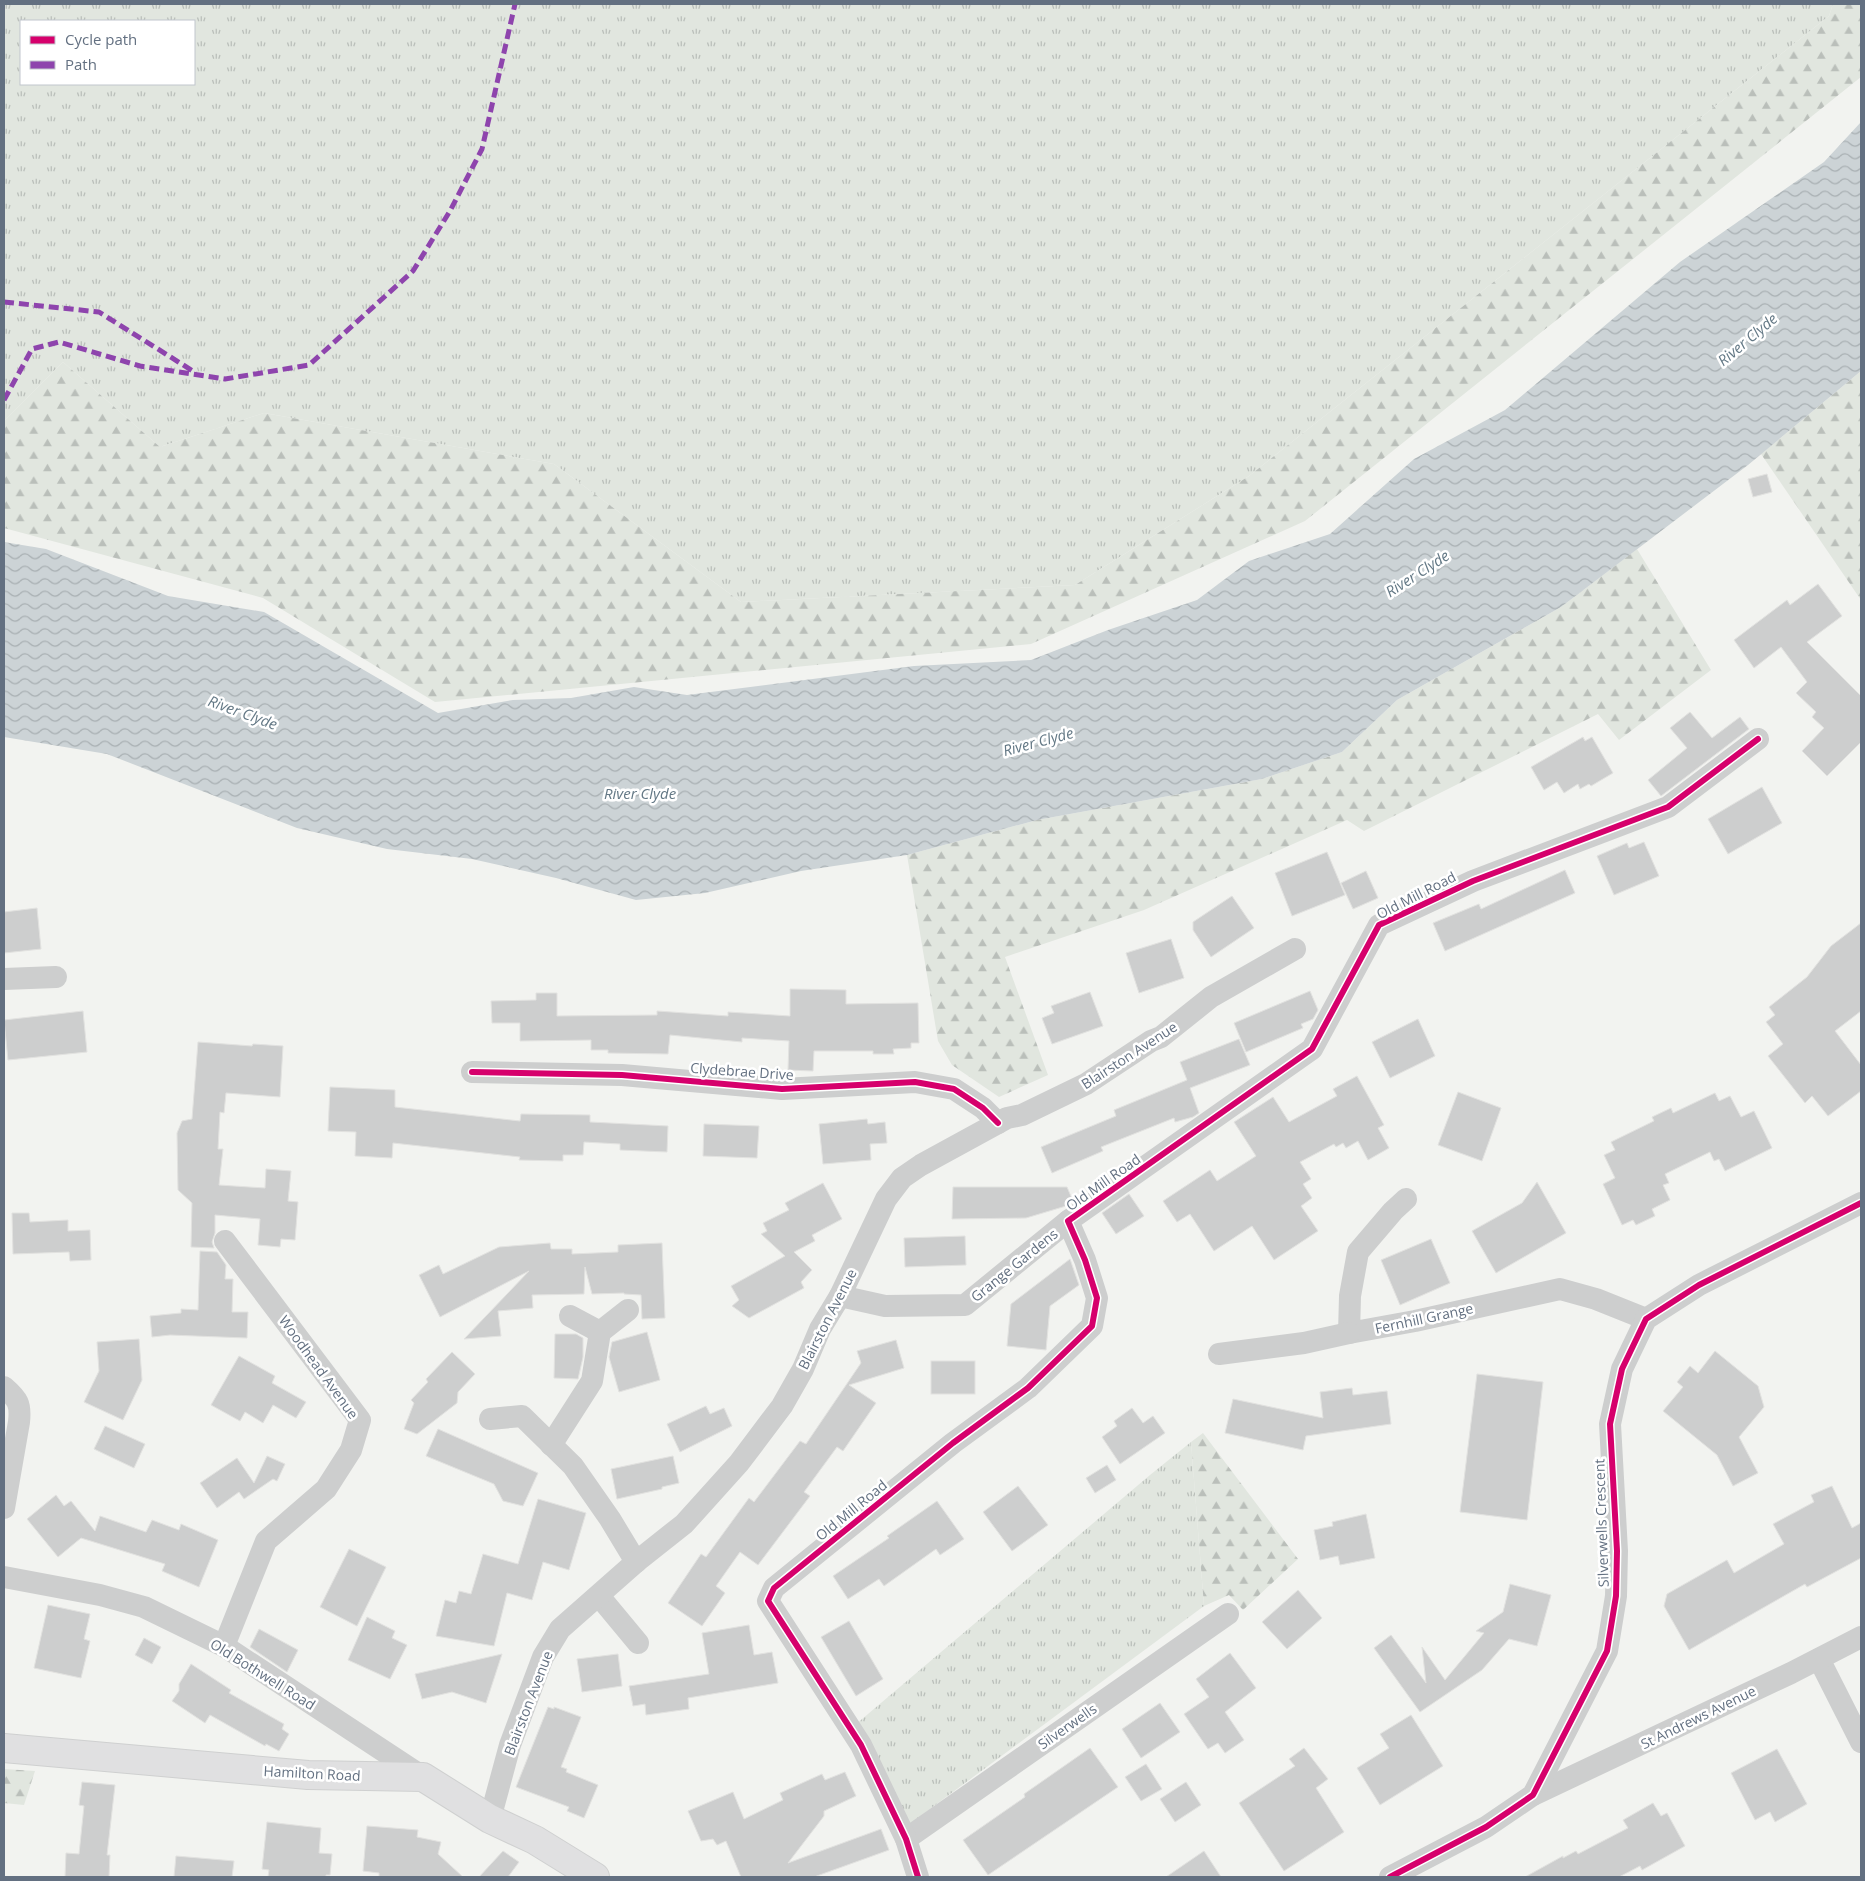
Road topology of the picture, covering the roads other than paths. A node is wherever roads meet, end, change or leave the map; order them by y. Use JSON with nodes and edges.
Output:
{"nodes":[{"id":1,"x":1758,"y":739,"type":"dead end"},
{"id":2,"x":1295,"y":949,"type":"dead end"},
{"id":3,"x":56,"y":977,"type":"dead end"},
{"id":4,"x":4,"y":980,"type":"edge"},
{"id":5,"x":472,"y":1072,"type":"dead end"},
{"id":6,"x":998,"y":1123,"type":"junction"},
{"id":7,"x":1406,"y":1199,"type":"dead end"},
{"id":8,"x":1861,"y":1203,"type":"edge"},
{"id":9,"x":1068,"y":1221,"type":"junction"},
{"id":10,"x":225,"y":1241,"type":"dead end"},
{"id":11,"x":840,"y":1296,"type":"junction"},
{"id":12,"x":628,"y":1310,"type":"dead end"},
{"id":13,"x":570,"y":1316,"type":"dead end"},
{"id":14,"x":1646,"y":1319,"type":"junction"},
{"id":15,"x":600,"y":1332,"type":"junction"},
{"id":16,"x":1349,"y":1333,"type":"junction"},
{"id":17,"x":1219,"y":1354,"type":"dead end"},
{"id":18,"x":4,"y":1388,"type":"edge"},
{"id":19,"x":490,"y":1419,"type":"dead end"},
{"id":20,"x":551,"y":1445,"type":"junction"},
{"id":21,"x":4,"y":1508,"type":"edge"},
{"id":22,"x":636,"y":1562,"type":"junction"},
{"id":23,"x":4,"y":1577,"type":"edge"},
{"id":24,"x":599,"y":1596,"type":"junction"},
{"id":25,"x":1228,"y":1614,"type":"dead end"},
{"id":26,"x":1861,"y":1637,"type":"edge"},
{"id":27,"x":638,"y":1643,"type":"dead end"},
{"id":28,"x":224,"y":1646,"type":"junction"},
{"id":29,"x":1819,"y":1659,"type":"junction"},
{"id":30,"x":1861,"y":1742,"type":"edge"},
{"id":31,"x":4,"y":1748,"type":"edge"},
{"id":32,"x":423,"y":1777,"type":"junction"},
{"id":33,"x":1533,"y":1795,"type":"junction"},
{"id":34,"x":490,"y":1818,"type":"junction"},
{"id":35,"x":906,"y":1839,"type":"junction"},
{"id":36,"x":592,"y":1877,"type":"edge"},
{"id":37,"x":918,"y":1877,"type":"edge"},
{"id":38,"x":1390,"y":1877,"type":"edge"}],
"edges":[{"from":1,"to":9,"type":"street","name":"Old Mill Road"},
{"from":2,"to":6,"type":"street","name":"Blairston Avenue"},
{"from":3,"to":4,"type":"street"},
{"from":5,"to":6,"type":"street","name":"Clydebrae Drive"},
{"from":6,"to":11,"type":"street","name":"Blairston Avenue"},
{"from":7,"to":16,"type":"street"},
{"from":8,"to":14,"type":"street"},
{"from":9,"to":11,"type":"street","name":"Grange Gardens"},
{"from":9,"to":35,"type":"street","name":"Old Mill Road"},
{"from":10,"to":28,"type":"street","name":"Woodhead Avenue"},
{"from":11,"to":22,"type":"street","name":"Blairston Avenue"},
{"from":12,"to":15,"type":"street"},
{"from":13,"to":15,"type":"street"},
{"from":14,"to":16,"type":"street","name":"Fernhill Grange"},
{"from":14,"to":33,"type":"street","name":"Silverwells Crescent"},
{"from":15,"to":20,"type":"street"},
{"from":16,"to":17,"type":"street","name":"Fernhill Grange"},
{"from":18,"to":21,"type":"street"},
{"from":19,"to":20,"type":"street"},
{"from":20,"to":22,"type":"street"},
{"from":22,"to":24,"type":"street","name":"Blairston Avenue"},
{"from":23,"to":28,"type":"street","name":"Old Bothwell Road"},
{"from":24,"to":27,"type":"street"},
{"from":24,"to":34,"type":"street","name":"Blairston Avenue"},
{"from":25,"to":35,"type":"street","name":"Silverwells"},
{"from":26,"to":29,"type":"street","name":"St Andrews Avenue"},
{"from":28,"to":32,"type":"street","name":"Old Bothwell Road"},
{"from":29,"to":30,"type":"street"},
{"from":29,"to":33,"type":"street","name":"St Andrews Avenue"},
{"from":31,"to":32,"type":"main road","name":"Hamilton Road"},
{"from":32,"to":34,"type":"main road"},
{"from":33,"to":38,"type":"street","name":"Silverwells Crescent"},
{"from":34,"to":36,"type":"main road"},
{"from":35,"to":37,"type":"street","name":"Old Mill Road"}]}
